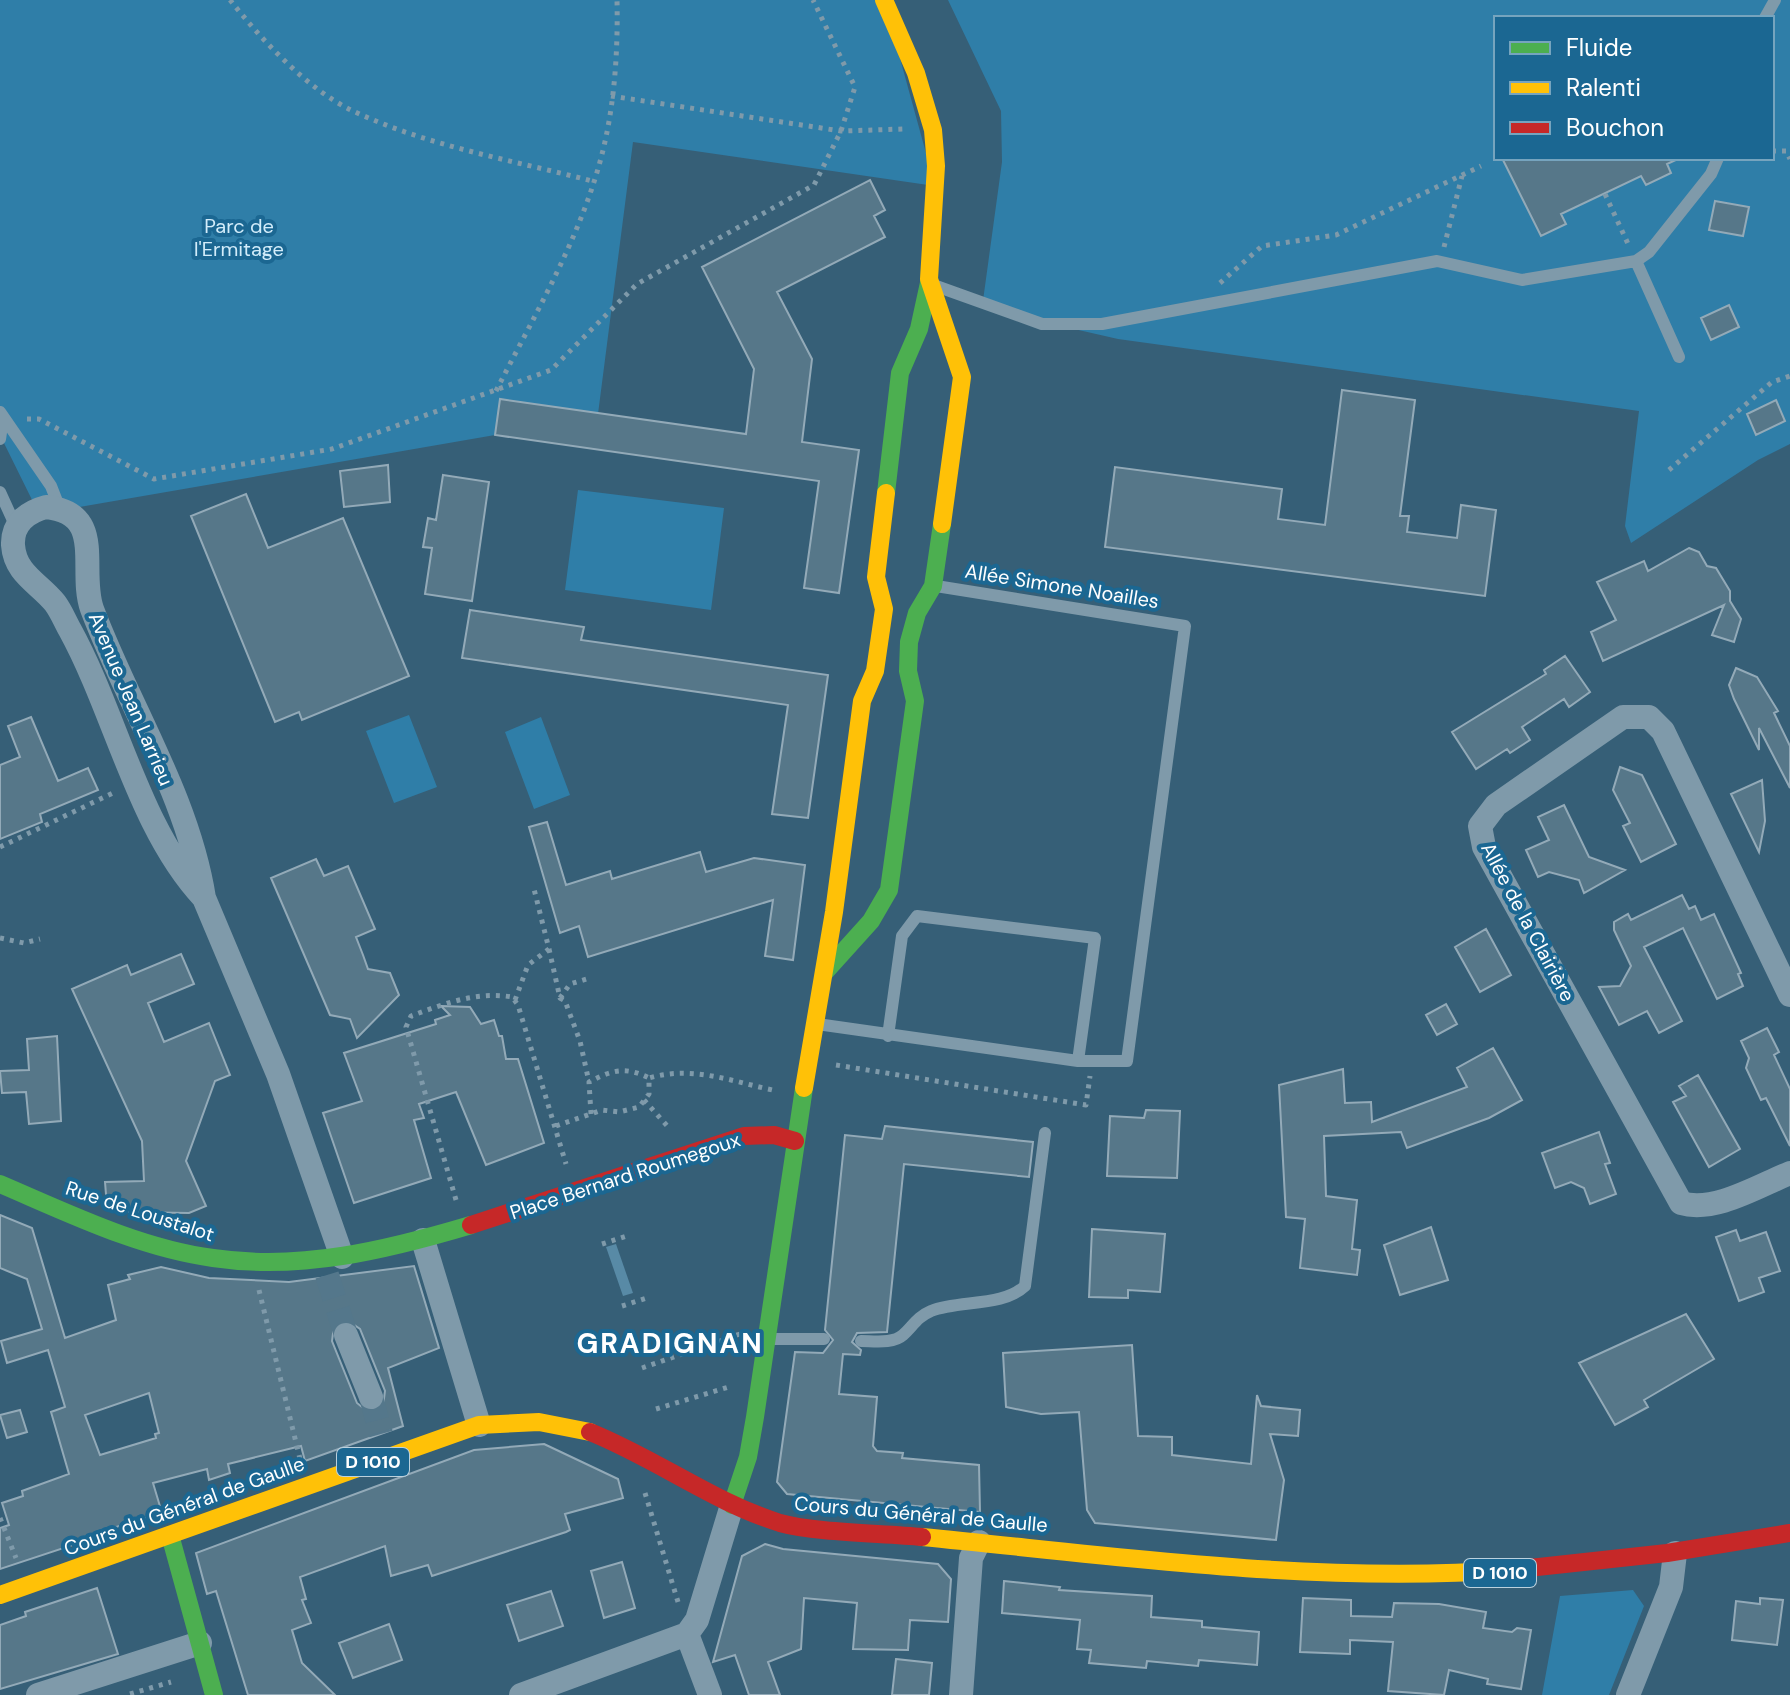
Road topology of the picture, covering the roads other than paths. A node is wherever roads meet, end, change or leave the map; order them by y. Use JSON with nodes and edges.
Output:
{"nodes":[{"id":1,"x":884,"y":0,"type":"edge"},
{"id":2,"x":1717,"y":160,"type":"edge"},
{"id":3,"x":1636,"y":261,"type":"junction"},
{"id":4,"x":929,"y":283,"type":"junction"},
{"id":5,"x":914,"y":340,"type":"junction"},
{"id":6,"x":951,"y":340,"type":"junction"},
{"id":7,"x":1679,"y":357,"type":"dead end"},
{"id":8,"x":2,"y":415,"type":"edge"},
{"id":9,"x":0,"y":439,"type":"edge"},
{"id":10,"x":0,"y":492,"type":"edge"},
{"id":11,"x":60,"y":509,"type":"junction"},
{"id":12,"x":16,"y":527,"type":"junction"},
{"id":13,"x":933,"y":586,"type":"junction"},
{"id":14,"x":204,"y":898,"type":"junction"},
{"id":15,"x":834,"y":912,"type":"junction"},
{"id":16,"x":865,"y":925,"type":"junction"},
{"id":17,"x":825,"y":972,"type":"junction"},
{"id":18,"x":1790,"y":995,"type":"edge"},
{"id":19,"x":817,"y":1024,"type":"junction"},
{"id":20,"x":888,"y":1036,"type":"junction"},
{"id":21,"x":1078,"y":1061,"type":"junction"},
{"id":22,"x":1045,"y":1133,"type":"dead end"},
{"id":23,"x":795,"y":1141,"type":"junction"},
{"id":24,"x":1790,"y":1173,"type":"edge"},
{"id":25,"x":0,"y":1184,"type":"edge"},
{"id":26,"x":418,"y":1242,"type":"junction"},
{"id":27,"x":331,"y":1264,"type":"junction"},
{"id":28,"x":767,"y":1332,"type":"junction"},
{"id":29,"x":346,"y":1335,"type":"tunnel mouth"},
{"id":30,"x":824,"y":1339,"type":"dead end"},
{"id":31,"x":861,"y":1341,"type":"dead end"},
{"id":32,"x":371,"y":1397,"type":"tunnel mouth"},
{"id":33,"x":479,"y":1425,"type":"junction"},
{"id":34,"x":732,"y":1505,"type":"junction"},
{"id":35,"x":1790,"y":1533,"type":"edge"},
{"id":36,"x":170,"y":1535,"type":"junction"},
{"id":37,"x":979,"y":1542,"type":"junction"},
{"id":38,"x":1675,"y":1553,"type":"junction"},
{"id":39,"x":0,"y":1595,"type":"edge"},
{"id":40,"x":687,"y":1634,"type":"junction"},
{"id":41,"x":200,"y":1643,"type":"junction"},
{"id":42,"x":38,"y":1695,"type":"edge"},
{"id":43,"x":214,"y":1695,"type":"edge"},
{"id":44,"x":521,"y":1695,"type":"edge"},
{"id":45,"x":710,"y":1695,"type":"edge"},
{"id":46,"x":961,"y":1695,"type":"edge"},
{"id":47,"x":1628,"y":1695,"type":"edge"}],
"edges":[{"from":1,"to":4,"type":"street"},
{"from":2,"to":3,"type":"lane"},
{"from":3,"to":4,"type":"lane"},
{"from":3,"to":7,"type":"lane"},
{"from":4,"to":5,"type":"street"},
{"from":4,"to":6,"type":"street"},
{"from":5,"to":6,"type":"street"},
{"from":5,"to":15,"type":"street"},
{"from":6,"to":13,"type":"street"},
{"from":8,"to":9,"type":"lane"},
{"from":8,"to":11,"type":"lane","name":"Avenue Jean Larrieu"},
{"from":10,"to":12,"type":"lane","name":"Avenue Jean Larrieu"},
{"from":11,"to":12,"type":"street"},
{"from":11,"to":14,"type":"street","name":"Avenue Jean Larrieu"},
{"from":12,"to":14,"type":"street","name":"Avenue Jean Larrieu"},
{"from":13,"to":16,"type":"street"},
{"from":13,"to":21,"type":"lane","name":"Allée Simone Noailles"},
{"from":14,"to":27,"type":"street","name":"Avenue Jean Larrieu"},
{"from":15,"to":16,"type":"street"},
{"from":15,"to":17,"type":"street"},
{"from":16,"to":17,"type":"street"},
{"from":17,"to":19,"type":"street"},
{"from":18,"to":24,"type":"street","name":"Allée de la Clairière"},
{"from":19,"to":20,"type":"lane"},
{"from":19,"to":23,"type":"street"},
{"from":20,"to":21,"type":"lane"},
{"from":20,"to":21,"type":"lane"},
{"from":22,"to":31,"type":"lane"},
{"from":23,"to":26,"type":"street","name":"Place Bernard Roumegoux"},
{"from":23,"to":28,"type":"street"},
{"from":25,"to":27,"type":"street","name":"Rue de Loustalot"},
{"from":26,"to":27,"type":"street","name":"Rue de Loustalot"},
{"from":26,"to":33,"type":"street"},
{"from":28,"to":30,"type":"lane"},
{"from":28,"to":34,"type":"street"},
{"from":29,"to":32,"type":"street"},
{"from":33,"to":34,"type":"street","name":"Cours du Général de Gaulle","number":"D 1010"},
{"from":33,"to":36,"type":"street","name":"Cours du Général de Gaulle","number":"D 1010"},
{"from":34,"to":37,"type":"street","name":"Cours du Général de Gaulle","number":"D 1010"},
{"from":34,"to":40,"type":"street"},
{"from":35,"to":38,"type":"street","name":"Cours du Général de Gaulle","number":"D 1010"},
{"from":36,"to":39,"type":"street","name":"Cours du Général de Gaulle","number":"D 1010"},
{"from":36,"to":41,"type":"street"},
{"from":37,"to":38,"type":"street","name":"Cours du Général de Gaulle","number":"D 1010"},
{"from":37,"to":46,"type":"street"},
{"from":38,"to":47,"type":"street"},
{"from":40,"to":44,"type":"street"},
{"from":40,"to":45,"type":"street"},
{"from":41,"to":42,"type":"street"},
{"from":41,"to":43,"type":"street"}]}
